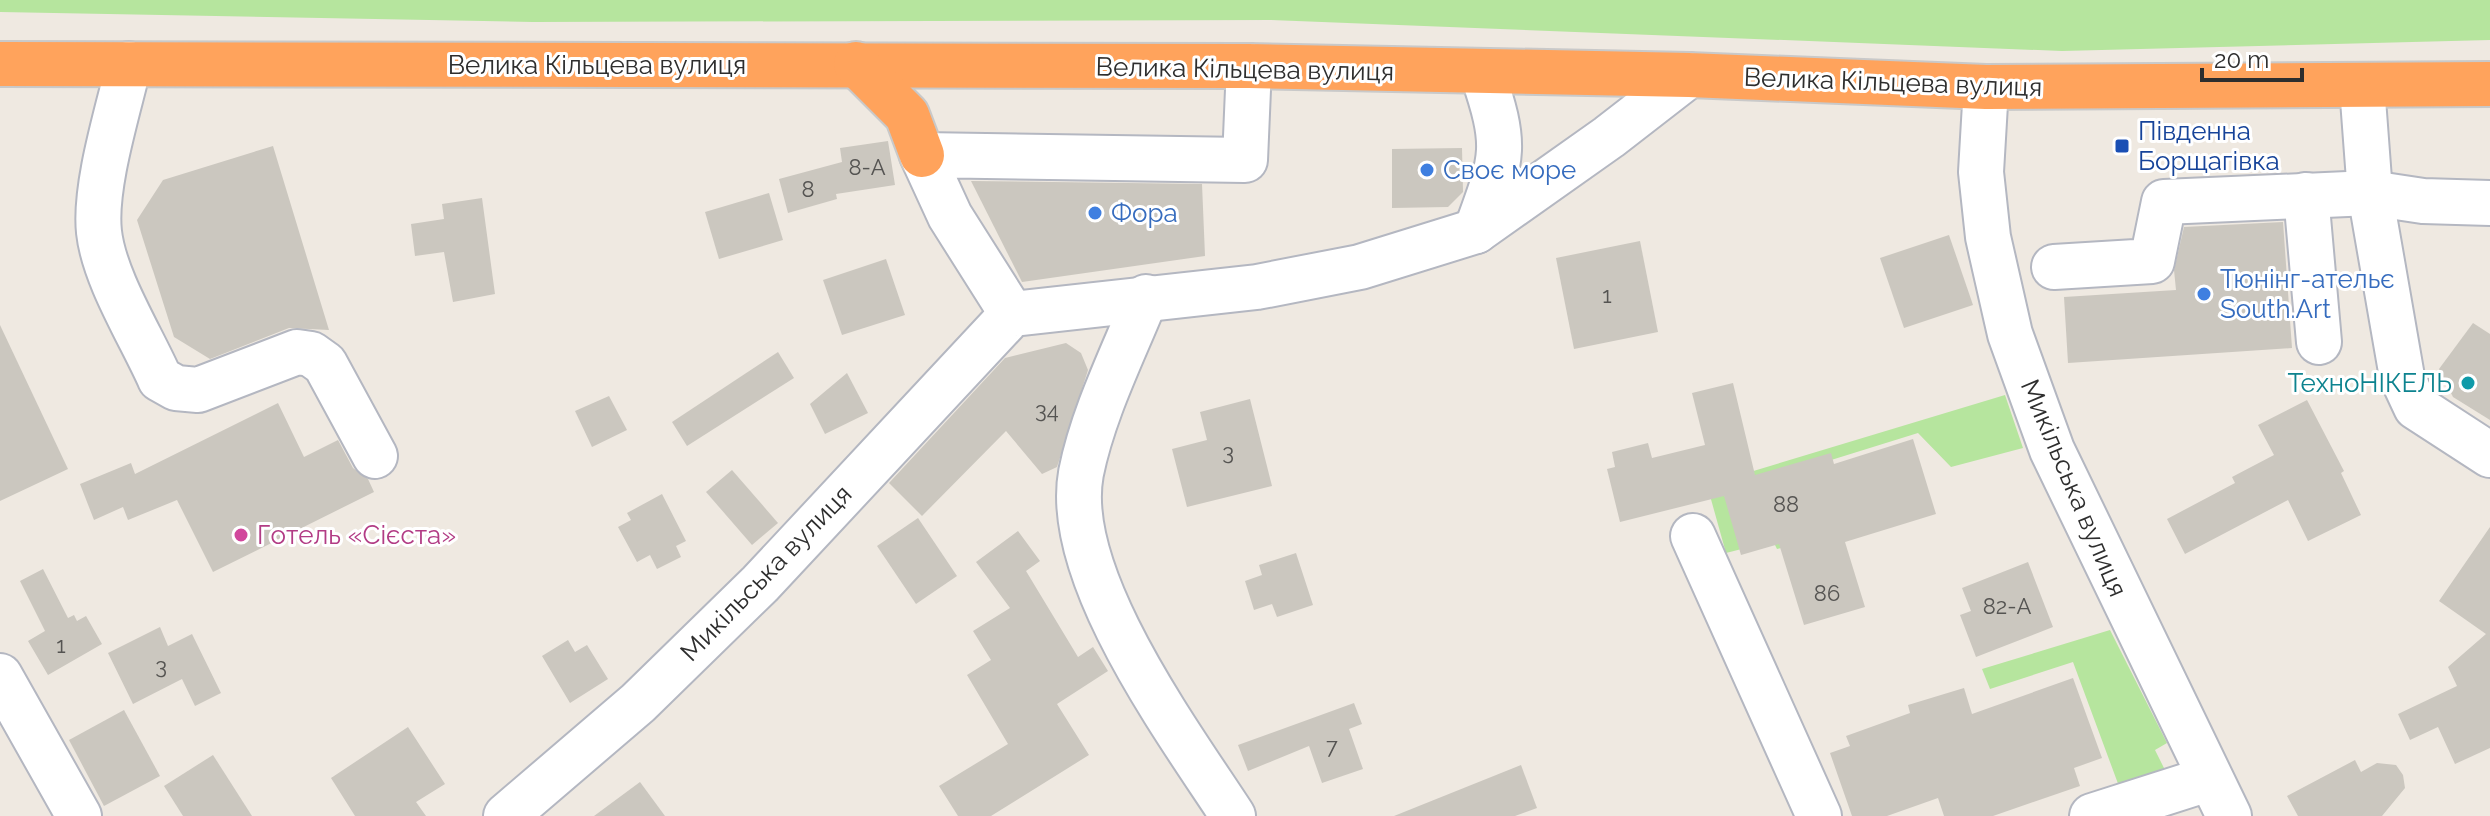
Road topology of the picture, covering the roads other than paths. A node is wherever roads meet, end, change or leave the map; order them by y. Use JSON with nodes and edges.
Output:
{"nodes":[{"id":1,"x":0,"y":64,"type":"edge"},
{"id":2,"x":129,"y":64,"type":"junction"},
{"id":3,"x":856,"y":64,"type":"junction"},
{"id":4,"x":1249,"y":66,"type":"junction"},
{"id":5,"x":1482,"y":72,"type":"junction"},
{"id":6,"x":1689,"y":75,"type":"junction"},
{"id":7,"x":2490,"y":84,"type":"edge"},
{"id":8,"x":2362,"y":86,"type":"junction"},
{"id":9,"x":1986,"y":87,"type":"junction"},
{"id":10,"x":922,"y":155,"type":"junction"},
{"id":11,"x":2370,"y":193,"type":"junction"},
{"id":12,"x":2306,"y":195,"type":"junction"},
{"id":13,"x":2490,"y":203,"type":"edge"},
{"id":14,"x":1476,"y":231,"type":"junction"},
{"id":15,"x":2054,"y":267,"type":"dead end"},
{"id":16,"x":1146,"y":297,"type":"junction"},
{"id":17,"x":1012,"y":314,"type":"junction"},
{"id":18,"x":2319,"y":342,"type":"dead end"},
{"id":19,"x":2490,"y":455,"type":"edge"},
{"id":20,"x":375,"y":456,"type":"dead end"},
{"id":21,"x":1693,"y":536,"type":"dead end"},
{"id":22,"x":0,"y":676,"type":"edge"},
{"id":23,"x":2208,"y":779,"type":"junction"},
{"id":24,"x":79,"y":816,"type":"edge"},
{"id":25,"x":506,"y":816,"type":"edge"},
{"id":26,"x":1233,"y":816,"type":"edge"},
{"id":27,"x":1819,"y":816,"type":"edge"},
{"id":28,"x":2092,"y":816,"type":"edge"},
{"id":29,"x":2229,"y":816,"type":"edge"}],
"edges":[{"from":1,"to":2,"type":"highway","name":"Велика Кільцева вулиця"},
{"from":2,"to":3,"type":"highway","name":"Велика Кільцева вулиця"},
{"from":2,"to":20,"type":"street"},
{"from":3,"to":4,"type":"highway","name":"Велика Кільцева вулиця"},
{"from":3,"to":10,"type":"highway"},
{"from":4,"to":5,"type":"highway","name":"Велика Кільцева вулиця"},
{"from":4,"to":10,"type":"street"},
{"from":5,"to":6,"type":"highway","name":"Велика Кільцева вулиця"},
{"from":5,"to":14,"type":"street"},
{"from":6,"to":9,"type":"highway","name":"Велика Кільцева вулиця"},
{"from":6,"to":14,"type":"street"},
{"from":7,"to":8,"type":"highway","name":"Велика Кільцева вулиця"},
{"from":8,"to":9,"type":"highway","name":"Велика Кільцева вулиця"},
{"from":8,"to":11,"type":"street"},
{"from":9,"to":23,"type":"street","name":"Микільська вулиця"},
{"from":10,"to":17,"type":"street"},
{"from":11,"to":12,"type":"street"},
{"from":11,"to":13,"type":"street"},
{"from":11,"to":19,"type":"street"},
{"from":12,"to":15,"type":"street"},
{"from":12,"to":18,"type":"street"},
{"from":14,"to":16,"type":"street"},
{"from":16,"to":17,"type":"street"},
{"from":16,"to":26,"type":"street"},
{"from":17,"to":25,"type":"street","name":"Микільська вулиця"},
{"from":21,"to":27,"type":"street"},
{"from":22,"to":24,"type":"street"},
{"from":23,"to":28,"type":"street"},
{"from":23,"to":29,"type":"street","name":"Микільська вулиця"}]}
